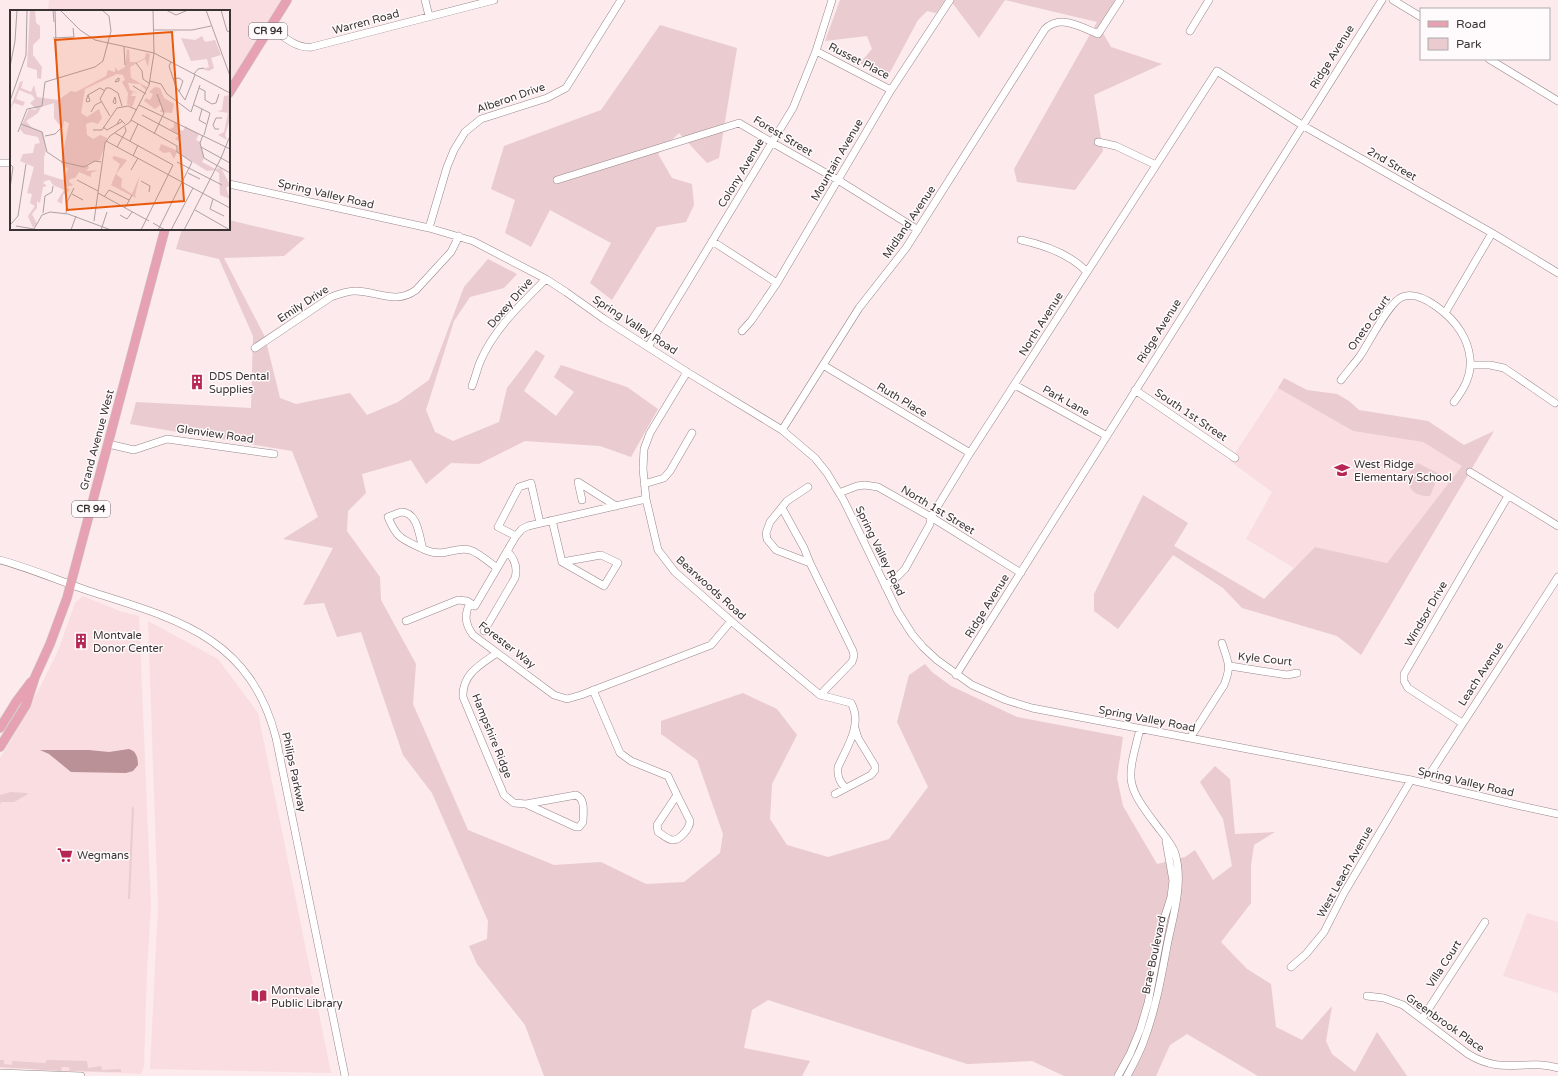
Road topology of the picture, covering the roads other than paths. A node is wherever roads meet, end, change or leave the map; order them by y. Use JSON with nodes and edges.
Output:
{"nodes":[{"id":1,"x":287,"y":0,"type":"edge"},
{"id":2,"x":424,"y":0,"type":"edge"},
{"id":3,"x":494,"y":0,"type":"edge"},
{"id":4,"x":621,"y":0,"type":"edge"},
{"id":5,"x":832,"y":0,"type":"edge"},
{"id":6,"x":950,"y":0,"type":"edge"},
{"id":7,"x":1120,"y":0,"type":"edge"},
{"id":8,"x":1209,"y":0,"type":"edge"},
{"id":9,"x":1382,"y":0,"type":"edge"},
{"id":10,"x":1393,"y":0,"type":"edge"},
{"id":11,"x":429,"y":16,"type":"junction"},
{"id":12,"x":1420,"y":16,"type":"edge"},
{"id":13,"x":270,"y":27,"type":"junction"},
{"id":14,"x":1190,"y":31,"type":"dead end"},
{"id":15,"x":816,"y":51,"type":"junction"},
{"id":16,"x":1491,"y":60,"type":"edge"},
{"id":17,"x":1217,"y":71,"type":"joint"},
{"id":18,"x":891,"y":90,"type":"junction"},
{"id":19,"x":230,"y":91,"type":"edge"},
{"id":20,"x":1558,"y":101,"type":"edge"},
{"id":21,"x":1302,"y":125,"type":"junction"},
{"id":22,"x":1098,"y":142,"type":"dead end"},
{"id":23,"x":772,"y":143,"type":"junction"},
{"id":24,"x":0,"y":162,"type":"edge"},
{"id":25,"x":10,"y":163,"type":"edge"},
{"id":26,"x":1156,"y":165,"type":"junction"},
{"id":27,"x":557,"y":180,"type":"dead end"},
{"id":28,"x":838,"y":180,"type":"junction"},
{"id":29,"x":230,"y":184,"type":"edge"},
{"id":30,"x":429,"y":228,"type":"junction"},
{"id":31,"x":165,"y":230,"type":"edge"},
{"id":32,"x":918,"y":230,"type":"junction"},
{"id":33,"x":1492,"y":233,"type":"junction"},
{"id":34,"x":459,"y":236,"type":"junction"},
{"id":35,"x":1021,"y":240,"type":"dead end"},
{"id":36,"x":712,"y":241,"type":"junction"},
{"id":37,"x":1087,"y":272,"type":"junction"},
{"id":38,"x":1558,"y":273,"type":"edge"},
{"id":39,"x":546,"y":279,"type":"junction"},
{"id":40,"x":777,"y":283,"type":"junction"},
{"id":41,"x":1445,"y":313,"type":"junction"},
{"id":42,"x":742,"y":331,"type":"dead end"},
{"id":43,"x":648,"y":347,"type":"junction"},
{"id":44,"x":255,"y":348,"type":"dead end"},
{"id":45,"x":1470,"y":365,"type":"junction"},
{"id":46,"x":824,"y":366,"type":"junction"},
{"id":47,"x":687,"y":372,"type":"junction"},
{"id":48,"x":1341,"y":380,"type":"dead end"},
{"id":49,"x":1015,"y":385,"type":"junction"},
{"id":50,"x":472,"y":386,"type":"dead end"},
{"id":51,"x":1135,"y":390,"type":"junction"},
{"id":52,"x":1454,"y":402,"type":"dead end"},
{"id":53,"x":1555,"y":403,"type":"dead end"},
{"id":54,"x":782,"y":430,"type":"junction"},
{"id":55,"x":692,"y":434,"type":"dead end"},
{"id":56,"x":1107,"y":436,"type":"junction"},
{"id":57,"x":108,"y":444,"type":"junction"},
{"id":58,"x":970,"y":453,"type":"junction"},
{"id":59,"x":274,"y":454,"type":"dead end"},
{"id":60,"x":1234,"y":458,"type":"dead end"},
{"id":61,"x":1470,"y":472,"type":"dead end"},
{"id":62,"x":644,"y":484,"type":"junction"},
{"id":63,"x":808,"y":487,"type":"dead end"},
{"id":64,"x":840,"y":493,"type":"junction"},
{"id":65,"x":1508,"y":496,"type":"junction"},
{"id":66,"x":646,"y":499,"type":"junction"},
{"id":67,"x":582,"y":500,"type":"dead end"},
{"id":68,"x":616,"y":506,"type":"junction"},
{"id":69,"x":782,"y":508,"type":"junction"},
{"id":70,"x":931,"y":517,"type":"junction"},
{"id":71,"x":552,"y":520,"type":"junction"},
{"id":72,"x":540,"y":523,"type":"junction"},
{"id":73,"x":1558,"y":526,"type":"edge"},
{"id":74,"x":516,"y":536,"type":"junction"},
{"id":75,"x":423,"y":549,"type":"junction"},
{"id":76,"x":507,"y":551,"type":"junction"},
{"id":77,"x":0,"y":560,"type":"edge"},
{"id":78,"x":562,"y":562,"type":"junction"},
{"id":79,"x":810,"y":563,"type":"junction"},
{"id":80,"x":497,"y":568,"type":"junction"},
{"id":81,"x":1021,"y":573,"type":"junction"},
{"id":82,"x":1558,"y":577,"type":"edge"},
{"id":83,"x":71,"y":584,"type":"junction"},
{"id":84,"x":884,"y":586,"type":"junction"},
{"id":85,"x":470,"y":603,"type":"junction"},
{"id":86,"x":406,"y":621,"type":"dead end"},
{"id":87,"x":731,"y":621,"type":"junction"},
{"id":88,"x":484,"y":631,"type":"dead end"},
{"id":89,"x":1222,"y":643,"type":"dead end"},
{"id":90,"x":497,"y":653,"type":"junction"},
{"id":91,"x":1230,"y":666,"type":"junction"},
{"id":92,"x":1297,"y":673,"type":"dead end"},
{"id":93,"x":956,"y":675,"type":"junction"},
{"id":94,"x":36,"y":677,"type":"junction"},
{"id":95,"x":593,"y":690,"type":"junction"},
{"id":96,"x":820,"y":695,"type":"junction"},
{"id":97,"x":1462,"y":723,"type":"junction"},
{"id":98,"x":855,"y":727,"type":"junction"},
{"id":99,"x":0,"y":728,"type":"edge"},
{"id":100,"x":1140,"y":729,"type":"junction"},
{"id":101,"x":1190,"y":738,"type":"junction"},
{"id":102,"x":0,"y":747,"type":"edge"},
{"id":103,"x":1411,"y":780,"type":"junction"},
{"id":104,"x":1424,"y":783,"type":"junction"},
{"id":105,"x":846,"y":788,"type":"junction"},
{"id":106,"x":834,"y":794,"type":"dead end"},
{"id":107,"x":678,"y":795,"type":"junction"},
{"id":108,"x":526,"y":804,"type":"junction"},
{"id":109,"x":1558,"y":814,"type":"edge"},
{"id":110,"x":1166,"y":837,"type":"junction"},
{"id":111,"x":1485,"y":922,"type":"dead end"},
{"id":112,"x":1291,"y":967,"type":"dead end"},
{"id":113,"x":1368,"y":996,"type":"dead end"},
{"id":114,"x":1422,"y":1019,"type":"junction"},
{"id":115,"x":1558,"y":1068,"type":"edge"},
{"id":116,"x":0,"y":1073,"type":"edge"},
{"id":117,"x":81,"y":1076,"type":"edge"},
{"id":118,"x":345,"y":1076,"type":"edge"},
{"id":119,"x":1118,"y":1076,"type":"edge"},
{"id":120,"x":1128,"y":1076,"type":"edge"}],
"edges":[{"from":1,"to":13,"type":"main road","number":"CR 94"},
{"from":2,"to":11,"type":"street"},
{"from":3,"to":11,"type":"street","name":"Warren Road"},
{"from":4,"to":30,"type":"street","name":"Alberon Drive"},
{"from":5,"to":15,"type":"street","name":"Colony Avenue"},
{"from":6,"to":18,"type":"street","name":"Mountain Avenue"},
{"from":7,"to":32,"type":"street","name":"Midland Avenue"},
{"from":8,"to":14,"type":"street"},
{"from":9,"to":21,"type":"street","name":"Ridge Avenue"},
{"from":10,"to":12,"type":"street"},
{"from":11,"to":13,"type":"street","name":"Warren Road"},
{"from":13,"to":19,"type":"main road","number":"CR 94"},
{"from":15,"to":18,"type":"street","name":"Russet Place"},
{"from":15,"to":23,"type":"street","name":"Colony Avenue"},
{"from":16,"to":20,"type":"street"},
{"from":17,"to":21,"type":"street","name":"2nd Street"},
{"from":17,"to":26,"type":"street","name":"North Avenue"},
{"from":18,"to":28,"type":"street","name":"Mountain Avenue"},
{"from":21,"to":33,"type":"street","name":"2nd Street"},
{"from":21,"to":51,"type":"street","name":"Ridge Avenue"},
{"from":22,"to":26,"type":"street"},
{"from":23,"to":27,"type":"street","name":"Forest Street"},
{"from":23,"to":28,"type":"street","name":"Forest Street"},
{"from":23,"to":36,"type":"street","name":"Colony Avenue"},
{"from":24,"to":25,"type":"street"},
{"from":26,"to":37,"type":"street","name":"North Avenue"},
{"from":28,"to":32,"type":"street","name":"Forest Street"},
{"from":28,"to":40,"type":"street","name":"Mountain Avenue"},
{"from":29,"to":30,"type":"street","name":"Spring Valley Road"},
{"from":30,"to":34,"type":"street","name":"Spring Valley Road"},
{"from":31,"to":57,"type":"main road","name":"Grand Avenue West","number":"CR 94"},
{"from":32,"to":46,"type":"street","name":"Midland Avenue"},
{"from":33,"to":38,"type":"street","name":"2nd Street"},
{"from":33,"to":41,"type":"street"},
{"from":34,"to":39,"type":"street","name":"Spring Valley Road"},
{"from":34,"to":44,"type":"street","name":"Emily Drive"},
{"from":35,"to":37,"type":"street"},
{"from":36,"to":40,"type":"street"},
{"from":36,"to":43,"type":"street","name":"Colony Avenue"},
{"from":37,"to":49,"type":"street","name":"North Avenue"},
{"from":39,"to":43,"type":"street","name":"Spring Valley Road"},
{"from":39,"to":50,"type":"street","name":"Doxey Drive"},
{"from":40,"to":42,"type":"street","name":"Mountain Avenue"},
{"from":41,"to":45,"type":"street","name":"Oneto Court"},
{"from":41,"to":48,"type":"street","name":"Oneto Court"},
{"from":43,"to":47,"type":"street","name":"Spring Valley Road"},
{"from":45,"to":52,"type":"street","name":"Oneto Court"},
{"from":45,"to":53,"type":"street"},
{"from":46,"to":54,"type":"street","name":"Midland Avenue"},
{"from":46,"to":58,"type":"street","name":"Ruth Place"},
{"from":47,"to":54,"type":"street","name":"Spring Valley Road"},
{"from":47,"to":62,"type":"street","name":"Bearwoods Road"},
{"from":49,"to":56,"type":"street","name":"Park Lane"},
{"from":49,"to":58,"type":"street","name":"North Avenue"},
{"from":51,"to":56,"type":"street","name":"Ridge Avenue"},
{"from":51,"to":60,"type":"street","name":"South 1st Street"},
{"from":54,"to":64,"type":"street","name":"Spring Valley Road"},
{"from":55,"to":62,"type":"street"},
{"from":56,"to":81,"type":"street","name":"Ridge Avenue"},
{"from":57,"to":59,"type":"street","name":"Glenview Road"},
{"from":57,"to":83,"type":"main road","name":"Grand Avenue West","number":"CR 94"},
{"from":58,"to":70,"type":"street","name":"North Avenue"},
{"from":61,"to":65,"type":"street"},
{"from":62,"to":66,"type":"street","name":"Bearwoods Road"},
{"from":63,"to":69,"type":"street"},
{"from":64,"to":70,"type":"street","name":"North 1st Street"},
{"from":64,"to":84,"type":"street","name":"Spring Valley Road"},
{"from":65,"to":73,"type":"street"},
{"from":65,"to":97,"type":"street","name":"Windsor Drive"},
{"from":66,"to":68,"type":"street","name":"Forester Way"},
{"from":66,"to":87,"type":"street","name":"Bearwoods Road"},
{"from":67,"to":68,"type":"street"},
{"from":68,"to":71,"type":"street","name":"Forester Way"},
{"from":69,"to":79,"type":"street"},
{"from":69,"to":79,"type":"street"},
{"from":70,"to":81,"type":"street","name":"North 1st Street"},
{"from":70,"to":84,"type":"street","name":"North Avenue"},
{"from":71,"to":72,"type":"street","name":"Forester Way"},
{"from":71,"to":78,"type":"street"},
{"from":72,"to":74,"type":"street","name":"Forester Way"},
{"from":72,"to":74,"type":"street"},
{"from":74,"to":76,"type":"street","name":"Forester Way"},
{"from":75,"to":75,"type":"street"},
{"from":75,"to":80,"type":"street"},
{"from":76,"to":80,"type":"street","name":"Forester Way"},
{"from":76,"to":88,"type":"street"},
{"from":77,"to":83,"type":"street","name":"Philips Parkway"},
{"from":78,"to":78,"type":"street"},
{"from":79,"to":96,"type":"street"},
{"from":80,"to":85,"type":"street","name":"Forester Way"},
{"from":81,"to":93,"type":"street","name":"Ridge Avenue"},
{"from":82,"to":97,"type":"street","name":"Leach Avenue"},
{"from":83,"to":94,"type":"main road","name":"Grand Avenue West","number":"CR 94"},
{"from":83,"to":118,"type":"street","name":"Philips Parkway"},
{"from":84,"to":93,"type":"street","name":"Spring Valley Road"},
{"from":85,"to":86,"type":"street"},
{"from":85,"to":90,"type":"street","name":"Forester Way"},
{"from":87,"to":95,"type":"street","name":"Forester Way"},
{"from":87,"to":96,"type":"street","name":"Bearwoods Road"},
{"from":89,"to":91,"type":"street"},
{"from":90,"to":95,"type":"street","name":"Forester Way"},
{"from":90,"to":108,"type":"street","name":"Hampshire Ridge"},
{"from":91,"to":92,"type":"street","name":"Kyle Court"},
{"from":91,"to":101,"type":"street"},
{"from":93,"to":100,"type":"street","name":"Spring Valley Road"},
{"from":94,"to":99,"type":"main road","name":"Grand Avenue West","number":"CR 94"},
{"from":94,"to":102,"type":"main road","name":"Grand Avenue West","number":"CR 94"},
{"from":95,"to":107,"type":"street"},
{"from":96,"to":98,"type":"street","name":"Bearwoods Road"},
{"from":97,"to":104,"type":"street","name":"Leach Avenue"},
{"from":98,"to":105,"type":"street","name":"Bearwoods Road"},
{"from":98,"to":105,"type":"street","name":"Bearwoods Road"},
{"from":100,"to":101,"type":"street","name":"Spring Valley Road"},
{"from":100,"to":110,"type":"street","name":"Brae Boulevard"},
{"from":101,"to":103,"type":"street","name":"Spring Valley Road"},
{"from":103,"to":104,"type":"street","name":"Spring Valley Road"},
{"from":103,"to":112,"type":"street","name":"West Leach Avenue"},
{"from":104,"to":109,"type":"street","name":"Spring Valley Road"},
{"from":105,"to":106,"type":"street","name":"Bearwoods Road"},
{"from":107,"to":107,"type":"street"},
{"from":108,"to":108,"type":"street","name":"Hampshire Ridge"},
{"from":110,"to":119,"type":"street","name":"Brae Boulevard"},
{"from":110,"to":120,"type":"street","name":"Brae Boulevard"},
{"from":111,"to":114,"type":"street","name":"Villa Court"},
{"from":113,"to":114,"type":"street","name":"Greenbrook Place"},
{"from":114,"to":115,"type":"street","name":"Greenbrook Place"},
{"from":116,"to":117,"type":"street"}]}
